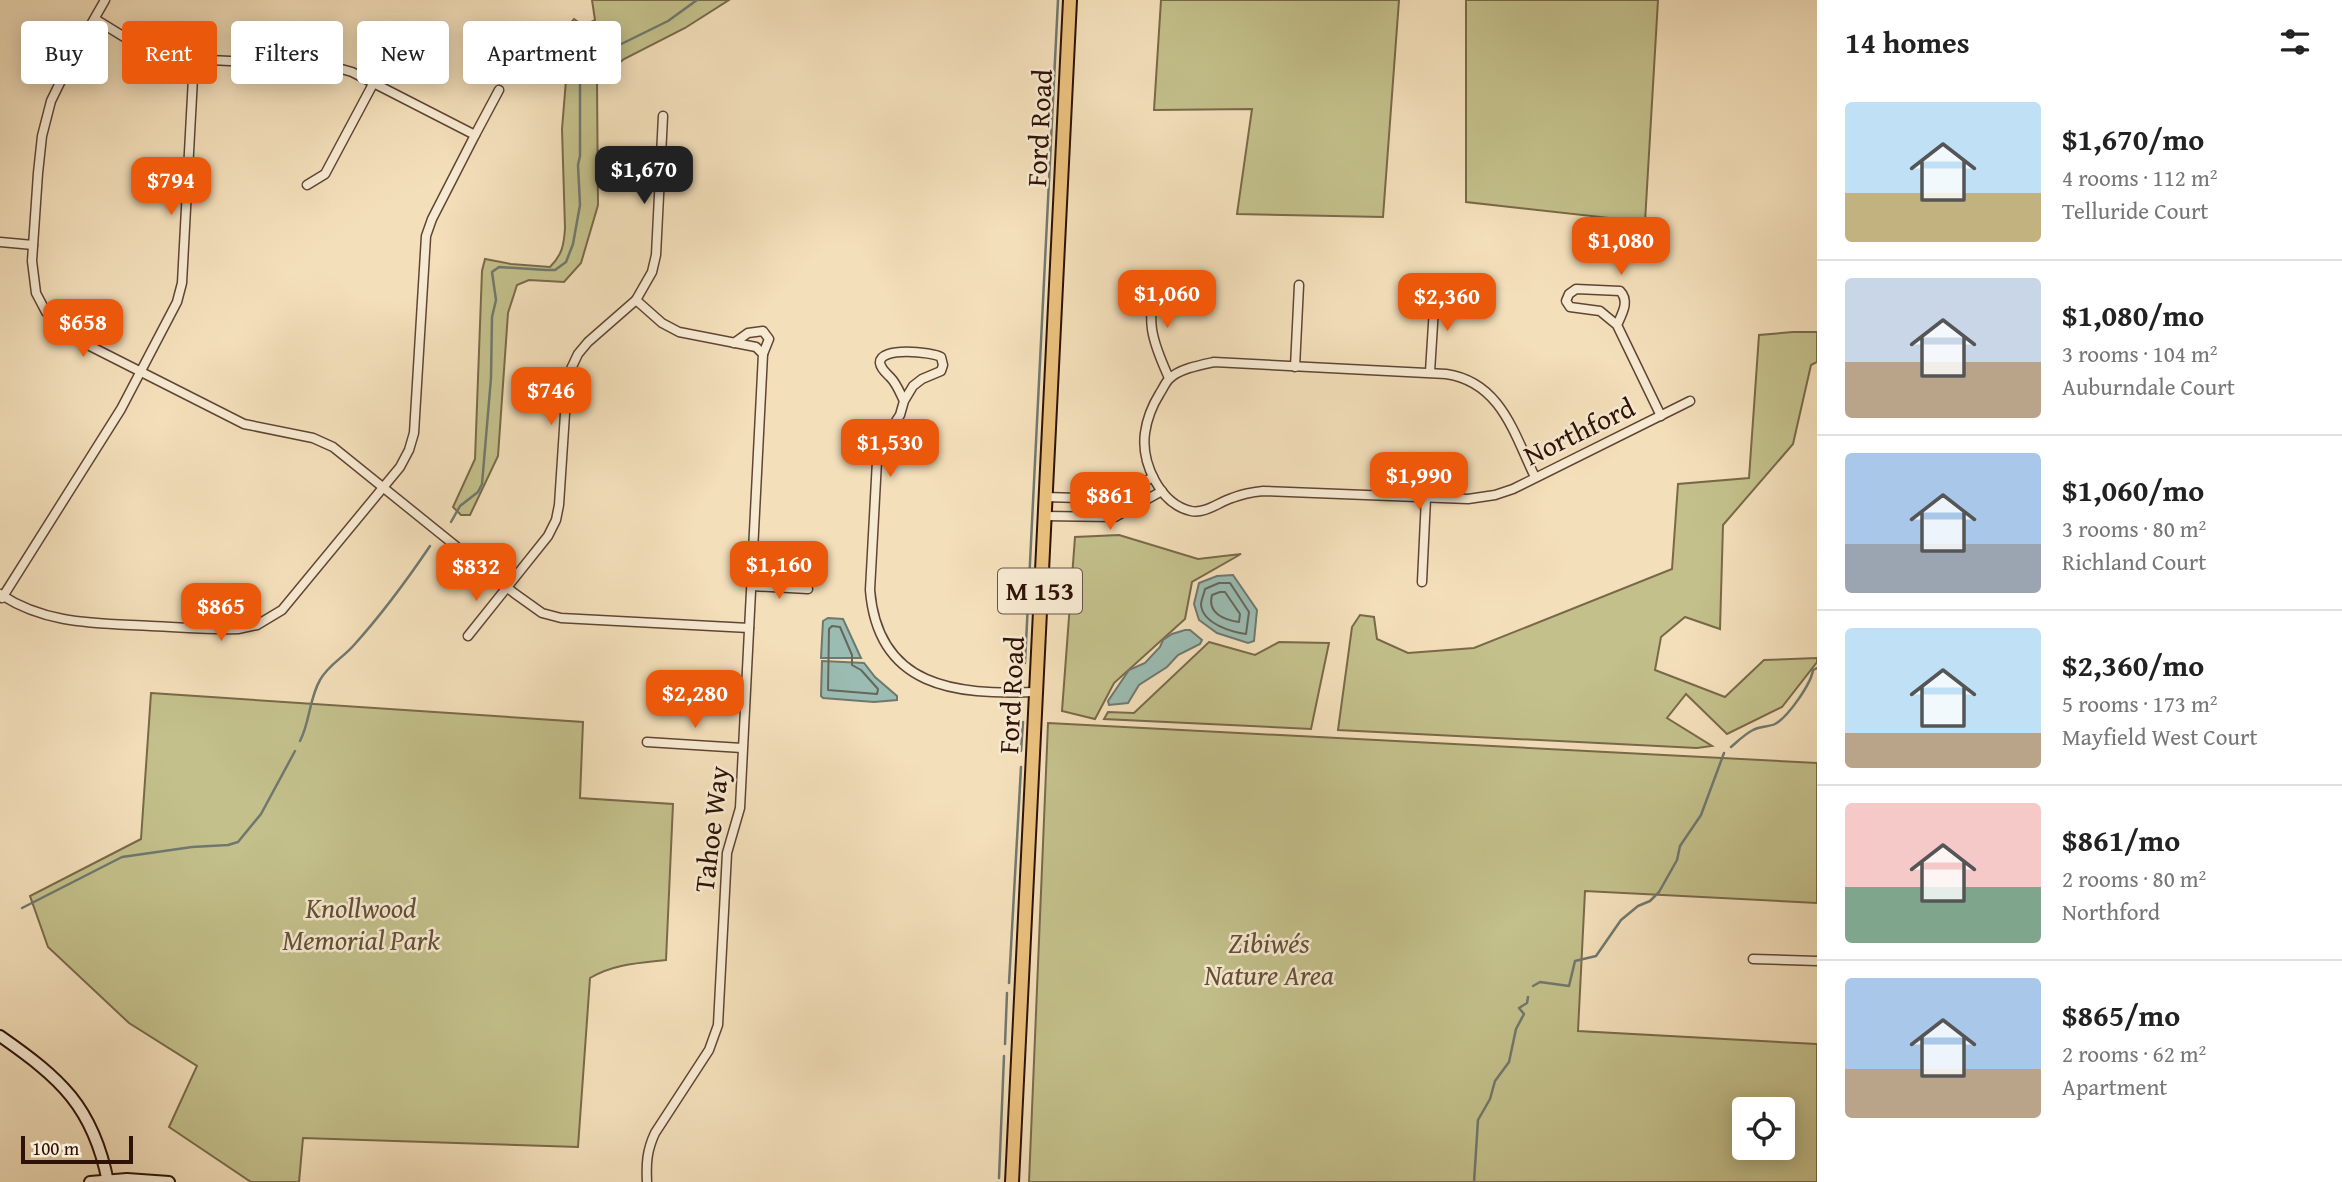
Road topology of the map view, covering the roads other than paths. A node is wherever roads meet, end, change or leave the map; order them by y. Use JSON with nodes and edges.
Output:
{"nodes":[{"id":1,"x":105,"y":0,"type":"edge"},
{"id":2,"x":1070,"y":0,"type":"edge"},
{"id":3,"x":95,"y":19,"type":"junction"},
{"id":4,"x":122,"y":35,"type":"edge"},
{"id":5,"x":217,"y":61,"type":"edge"},
{"id":6,"x":357,"y":75,"type":"edge"},
{"id":7,"x":193,"y":84,"type":"edge"},
{"id":8,"x":372,"y":84,"type":"edge"},
{"id":9,"x":375,"y":84,"type":"edge"},
{"id":10,"x":499,"y":90,"type":"dead end"},
{"id":11,"x":663,"y":116,"type":"dead end"},
{"id":12,"x":475,"y":135,"type":"junction"},
{"id":13,"x":307,"y":185,"type":"dead end"},
{"id":14,"x":0,"y":242,"type":"edge"},
{"id":15,"x":33,"y":245,"type":"junction"},
{"id":16,"x":1162,"y":279,"type":"dead end"},
{"id":17,"x":1299,"y":285,"type":"dead end"},
{"id":18,"x":1435,"y":292,"type":"dead end"},
{"id":19,"x":636,"y":300,"type":"junction"},
{"id":20,"x":1616,"y":325,"type":"junction"},
{"id":21,"x":734,"y":343,"type":"junction"},
{"id":22,"x":763,"y":354,"type":"junction"},
{"id":23,"x":1295,"y":367,"type":"junction"},
{"id":24,"x":141,"y":372,"type":"junction"},
{"id":25,"x":1430,"y":372,"type":"junction"},
{"id":26,"x":1169,"y":379,"type":"junction"},
{"id":27,"x":904,"y":401,"type":"junction"},
{"id":28,"x":1690,"y":401,"type":"dead end"},
{"id":29,"x":1661,"y":416,"type":"junction"},
{"id":30,"x":1153,"y":477,"type":"junction"},
{"id":31,"x":1535,"y":477,"type":"junction"},
{"id":32,"x":383,"y":487,"type":"junction"},
{"id":33,"x":1161,"y":491,"type":"junction"},
{"id":34,"x":1045,"y":497,"type":"junction"},
{"id":35,"x":1426,"y":498,"type":"junction"},
{"id":36,"x":1044,"y":516,"type":"junction"},
{"id":37,"x":1422,"y":582,"type":"dead end"},
{"id":38,"x":752,"y":586,"type":"junction"},
{"id":39,"x":506,"y":587,"type":"junction"},
{"id":40,"x":808,"y":589,"type":"dead end"},
{"id":41,"x":1,"y":597,"type":"edge"},
{"id":42,"x":749,"y":628,"type":"junction"},
{"id":43,"x":468,"y":636,"type":"dead end"},
{"id":44,"x":1035,"y":692,"type":"junction"},
{"id":45,"x":647,"y":742,"type":"dead end"},
{"id":46,"x":743,"y":747,"type":"junction"},
{"id":47,"x":1753,"y":959,"type":"dead end"},
{"id":48,"x":1817,"y":961,"type":"edge"},
{"id":49,"x":0,"y":1036,"type":"edge"},
{"id":50,"x":108,"y":1181,"type":"edge"},
{"id":51,"x":90,"y":1182,"type":"edge"},
{"id":52,"x":169,"y":1182,"type":"edge"},
{"id":53,"x":647,"y":1182,"type":"edge"},
{"id":54,"x":1012,"y":1182,"type":"edge"}],
"edges":[{"from":1,"to":3,"type":"street"},
{"from":2,"to":34,"type":"main road","name":"Ford Road","number":"M 153"},
{"from":3,"to":4,"type":"street"},
{"from":3,"to":15,"type":"street"},
{"from":5,"to":6,"type":"street"},
{"from":7,"to":24,"type":"street"},
{"from":8,"to":13,"type":"street"},
{"from":9,"to":12,"type":"street"},
{"from":10,"to":12,"type":"street"},
{"from":11,"to":19,"type":"street"},
{"from":12,"to":32,"type":"street"},
{"from":14,"to":15,"type":"street"},
{"from":15,"to":24,"type":"street"},
{"from":16,"to":26,"type":"street"},
{"from":17,"to":23,"type":"street"},
{"from":18,"to":25,"type":"street"},
{"from":19,"to":21,"type":"street"},
{"from":19,"to":39,"type":"street"},
{"from":20,"to":20,"type":"street"},
{"from":20,"to":29,"type":"street"},
{"from":21,"to":22,"type":"street"},
{"from":21,"to":22,"type":"street"},
{"from":22,"to":38,"type":"street","name":"Tahoe Way"},
{"from":23,"to":25,"type":"street"},
{"from":23,"to":26,"type":"street"},
{"from":24,"to":32,"type":"street"},
{"from":24,"to":41,"type":"street"},
{"from":25,"to":31,"type":"street"},
{"from":26,"to":30,"type":"street","name":"Northford"},
{"from":27,"to":27,"type":"street"},
{"from":27,"to":44,"type":"street"},
{"from":28,"to":29,"type":"street","name":"Northford"},
{"from":29,"to":31,"type":"street","name":"Northford"},
{"from":30,"to":33,"type":"street","name":"Northford"},
{"from":30,"to":34,"type":"street"},
{"from":31,"to":35,"type":"street","name":"Northford"},
{"from":32,"to":39,"type":"street"},
{"from":32,"to":41,"type":"street"},
{"from":33,"to":35,"type":"street","name":"Northford"},
{"from":33,"to":36,"type":"street"},
{"from":34,"to":36,"type":"main road","name":"Ford Road","number":"M 153"},
{"from":35,"to":37,"type":"street"},
{"from":36,"to":44,"type":"main road","name":"Ford Road","number":"M 153"},
{"from":38,"to":40,"type":"street"},
{"from":38,"to":42,"type":"street","name":"Tahoe Way"},
{"from":39,"to":42,"type":"street"},
{"from":39,"to":43,"type":"street"},
{"from":42,"to":46,"type":"street","name":"Tahoe Way"},
{"from":44,"to":54,"type":"main road","name":"Ford Road","number":"M 153"},
{"from":45,"to":46,"type":"street"},
{"from":46,"to":53,"type":"street","name":"Tahoe Way"},
{"from":47,"to":48,"type":"street"},
{"from":49,"to":50,"type":"street"},
{"from":50,"to":51,"type":"street"},
{"from":50,"to":52,"type":"street"}]}
